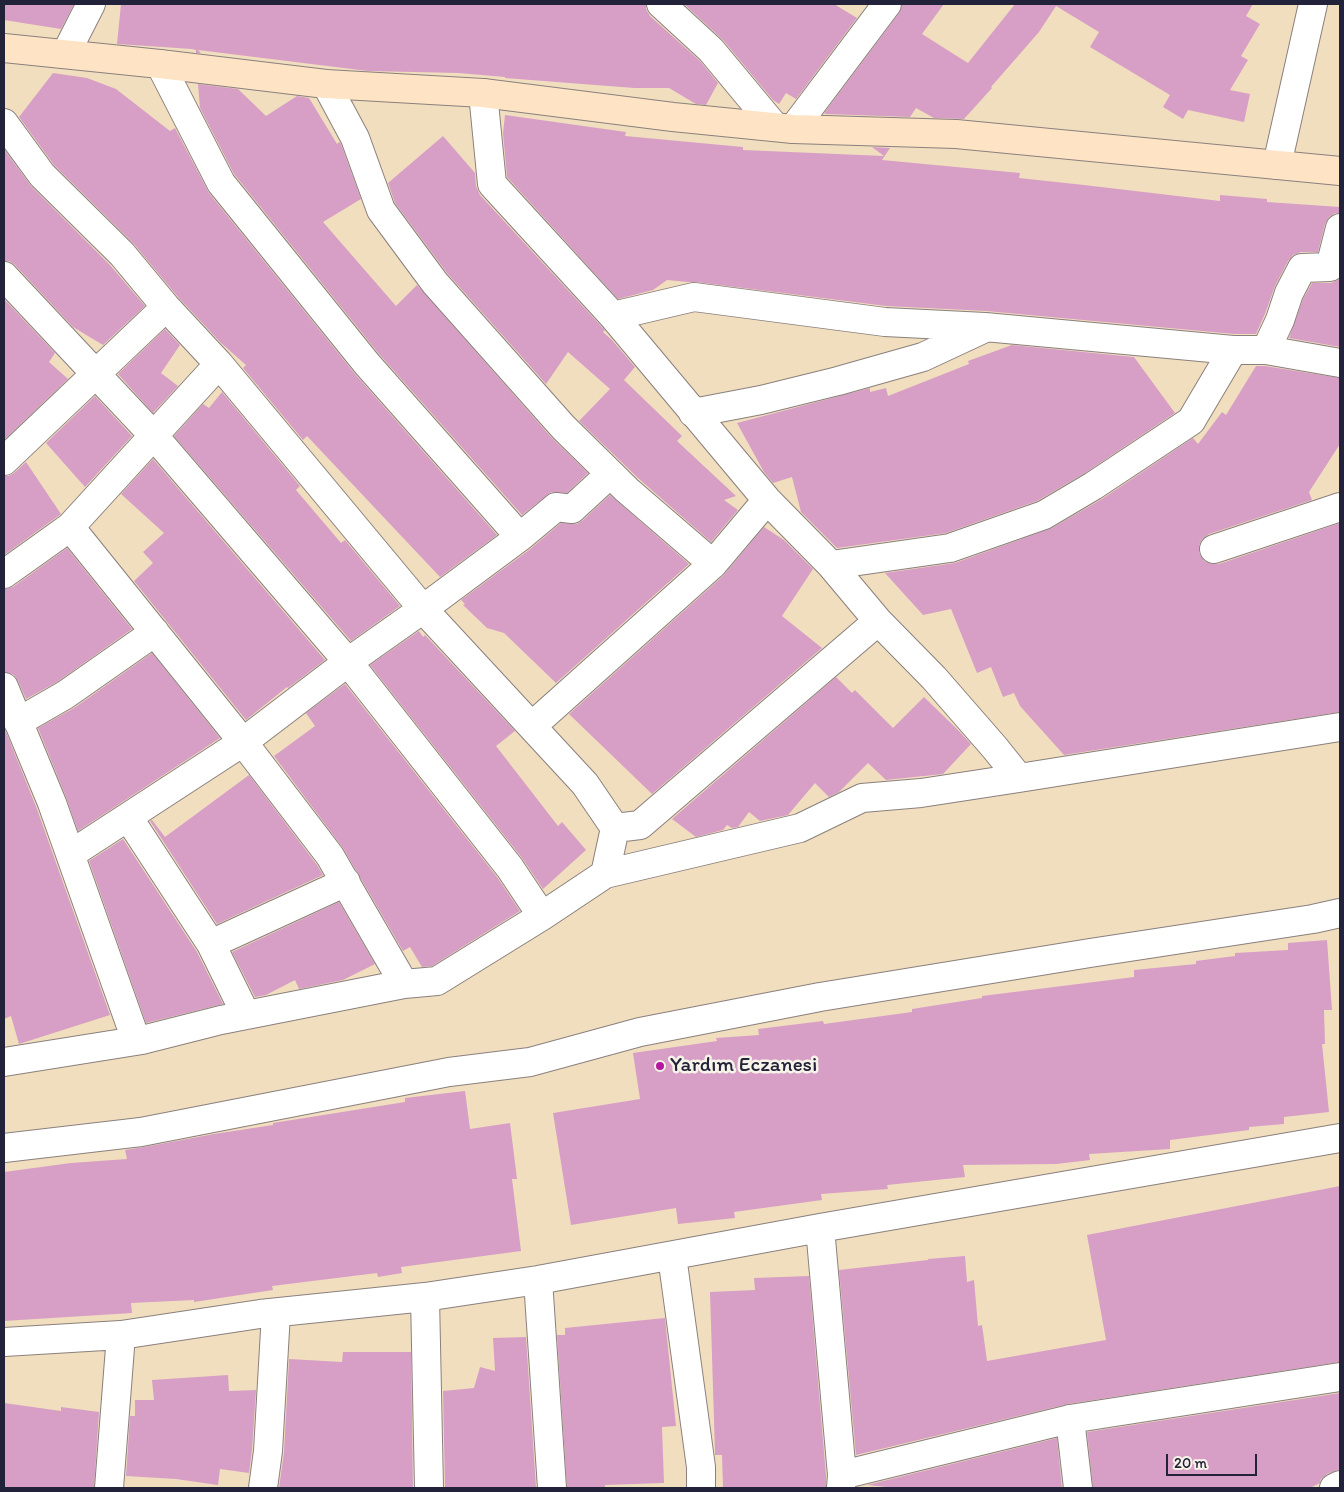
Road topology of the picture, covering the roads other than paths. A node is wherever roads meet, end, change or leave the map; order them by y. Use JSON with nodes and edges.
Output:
{"nodes":[{"id":1,"x":91,"y":4,"type":"edge"},
{"id":2,"x":661,"y":4,"type":"edge"},
{"id":3,"x":1310,"y":5,"type":"edge"},
{"id":4,"x":875,"y":8,"type":"edge"},
{"id":5,"x":4,"y":48,"type":"edge"},
{"id":6,"x":66,"y":53,"type":"junction"},
{"id":7,"x":160,"y":64,"type":"junction"},
{"id":8,"x":326,"y":84,"type":"junction"},
{"id":9,"x":483,"y":93,"type":"junction"},
{"id":10,"x":4,"y":123,"type":"edge"},
{"id":11,"x":784,"y":128,"type":"junction"},
{"id":12,"x":1277,"y":165,"type":"junction"},
{"id":13,"x":1340,"y":171,"type":"edge"},
{"id":14,"x":1340,"y":228,"type":"edge"},
{"id":15,"x":4,"y":276,"type":"edge"},
{"id":16,"x":166,"y":307,"type":"junction"},
{"id":17,"x":612,"y":316,"type":"junction"},
{"id":18,"x":986,"y":327,"type":"junction"},
{"id":19,"x":1233,"y":350,"type":"junction"},
{"id":20,"x":1266,"y":350,"type":"junction"},
{"id":21,"x":1340,"y":363,"type":"edge"},
{"id":22,"x":220,"y":364,"type":"junction"},
{"id":23,"x":96,"y":373,"type":"junction"},
{"id":24,"x":693,"y":413,"type":"junction"},
{"id":25,"x":154,"y":436,"type":"junction"},
{"id":26,"x":4,"y":461,"type":"edge"},
{"id":27,"x":610,"y":474,"type":"junction"},
{"id":28,"x":767,"y":500,"type":"junction"},
{"id":29,"x":1340,"y":507,"type":"edge"},
{"id":30,"x":70,"y":527,"type":"junction"},
{"id":31,"x":520,"y":537,"type":"junction"},
{"id":32,"x":1214,"y":549,"type":"dead end"},
{"id":33,"x":713,"y":564,"type":"junction"},
{"id":34,"x":831,"y":565,"type":"junction"},
{"id":35,"x":4,"y":574,"type":"edge"},
{"id":36,"x":423,"y":609,"type":"junction"},
{"id":37,"x":878,"y":621,"type":"junction"},
{"id":38,"x":155,"y":632,"type":"junction"},
{"id":39,"x":348,"y":662,"type":"junction"},
{"id":40,"x":4,"y":688,"type":"edge"},
{"id":41,"x":18,"y":722,"type":"junction"},
{"id":42,"x":532,"y":726,"type":"junction"},
{"id":43,"x":1340,"y":727,"type":"edge"},
{"id":44,"x":243,"y":742,"type":"junction"},
{"id":45,"x":1019,"y":778,"type":"junction"},
{"id":46,"x":128,"y":817,"type":"junction"},
{"id":47,"x":615,"y":828,"type":"junction"},
{"id":48,"x":70,"y":854,"type":"junction"},
{"id":49,"x":605,"y":874,"type":"junction"},
{"id":50,"x":346,"y":882,"type":"junction"},
{"id":51,"x":1340,"y":913,"type":"edge"},
{"id":52,"x":542,"y":916,"type":"junction"},
{"id":53,"x":212,"y":944,"type":"junction"},
{"id":54,"x":404,"y":984,"type":"junction"},
{"id":55,"x":246,"y":1015,"type":"junction"},
{"id":56,"x":135,"y":1041,"type":"junction"},
{"id":57,"x":4,"y":1062,"type":"edge"},
{"id":58,"x":1340,"y":1138,"type":"edge"},
{"id":59,"x":4,"y":1148,"type":"edge"},
{"id":60,"x":820,"y":1228,"type":"junction"},
{"id":61,"x":672,"y":1256,"type":"junction"},
{"id":62,"x":538,"y":1280,"type":"junction"},
{"id":63,"x":425,"y":1297,"type":"junction"},
{"id":64,"x":276,"y":1313,"type":"junction"},
{"id":65,"x":121,"y":1335,"type":"junction"},
{"id":66,"x":4,"y":1342,"type":"edge"},
{"id":67,"x":1340,"y":1377,"type":"edge"},
{"id":68,"x":1070,"y":1419,"type":"junction"},
{"id":69,"x":842,"y":1482,"type":"edge"},
{"id":70,"x":1340,"y":1485,"type":"edge"},
{"id":71,"x":109,"y":1488,"type":"edge"},
{"id":72,"x":263,"y":1488,"type":"edge"},
{"id":73,"x":429,"y":1488,"type":"edge"},
{"id":74,"x":552,"y":1488,"type":"edge"},
{"id":75,"x":701,"y":1488,"type":"edge"},
{"id":76,"x":1078,"y":1488,"type":"edge"},
{"id":77,"x":1334,"y":1488,"type":"edge"}],
"edges":[{"from":1,"to":6,"type":"street"},
{"from":2,"to":11,"type":"street"},
{"from":3,"to":12,"type":"street"},
{"from":4,"to":11,"type":"street"},
{"from":5,"to":6,"type":"street"},
{"from":6,"to":7,"type":"street"},
{"from":7,"to":8,"type":"street"},
{"from":7,"to":31,"type":"street"},
{"from":8,"to":9,"type":"street"},
{"from":8,"to":27,"type":"street"},
{"from":9,"to":11,"type":"street"},
{"from":9,"to":17,"type":"street"},
{"from":10,"to":16,"type":"street"},
{"from":11,"to":12,"type":"street"},
{"from":12,"to":13,"type":"street"},
{"from":14,"to":20,"type":"street"},
{"from":15,"to":23,"type":"street"},
{"from":16,"to":22,"type":"street"},
{"from":16,"to":23,"type":"street"},
{"from":17,"to":18,"type":"street"},
{"from":17,"to":24,"type":"street"},
{"from":18,"to":19,"type":"street"},
{"from":18,"to":24,"type":"street"},
{"from":19,"to":20,"type":"street"},
{"from":19,"to":34,"type":"street"},
{"from":20,"to":21,"type":"street"},
{"from":22,"to":25,"type":"street"},
{"from":22,"to":36,"type":"street"},
{"from":23,"to":25,"type":"street"},
{"from":23,"to":26,"type":"street"},
{"from":24,"to":28,"type":"street"},
{"from":25,"to":30,"type":"street"},
{"from":25,"to":39,"type":"street"},
{"from":27,"to":31,"type":"street"},
{"from":27,"to":33,"type":"street"},
{"from":28,"to":33,"type":"street"},
{"from":28,"to":34,"type":"street"},
{"from":29,"to":32,"type":"street"},
{"from":30,"to":35,"type":"street"},
{"from":30,"to":38,"type":"street"},
{"from":31,"to":36,"type":"street"},
{"from":33,"to":42,"type":"street"},
{"from":34,"to":37,"type":"street"},
{"from":36,"to":39,"type":"street"},
{"from":36,"to":42,"type":"street"},
{"from":37,"to":45,"type":"street"},
{"from":37,"to":47,"type":"street"},
{"from":38,"to":41,"type":"street"},
{"from":38,"to":44,"type":"street"},
{"from":39,"to":44,"type":"street"},
{"from":39,"to":52,"type":"street"},
{"from":40,"to":41,"type":"street"},
{"from":41,"to":48,"type":"street"},
{"from":42,"to":47,"type":"street"},
{"from":43,"to":45,"type":"street"},
{"from":44,"to":46,"type":"street"},
{"from":44,"to":50,"type":"street"},
{"from":45,"to":49,"type":"street"},
{"from":46,"to":48,"type":"street"},
{"from":46,"to":53,"type":"street"},
{"from":47,"to":49,"type":"street"},
{"from":48,"to":56,"type":"street"},
{"from":49,"to":52,"type":"street"},
{"from":50,"to":53,"type":"street"},
{"from":50,"to":54,"type":"street"},
{"from":51,"to":59,"type":"street"},
{"from":52,"to":54,"type":"street"},
{"from":53,"to":55,"type":"street"},
{"from":54,"to":55,"type":"street"},
{"from":55,"to":56,"type":"street"},
{"from":56,"to":57,"type":"street"},
{"from":58,"to":60,"type":"street"},
{"from":60,"to":61,"type":"street"},
{"from":60,"to":69,"type":"street"},
{"from":61,"to":62,"type":"street"},
{"from":61,"to":75,"type":"street"},
{"from":62,"to":63,"type":"street"},
{"from":62,"to":74,"type":"street"},
{"from":63,"to":64,"type":"street"},
{"from":63,"to":73,"type":"street"},
{"from":64,"to":65,"type":"street"},
{"from":64,"to":72,"type":"street"},
{"from":65,"to":66,"type":"street"},
{"from":65,"to":71,"type":"street"},
{"from":67,"to":68,"type":"street"},
{"from":68,"to":69,"type":"street"},
{"from":68,"to":76,"type":"street"},
{"from":70,"to":77,"type":"street"}]}
